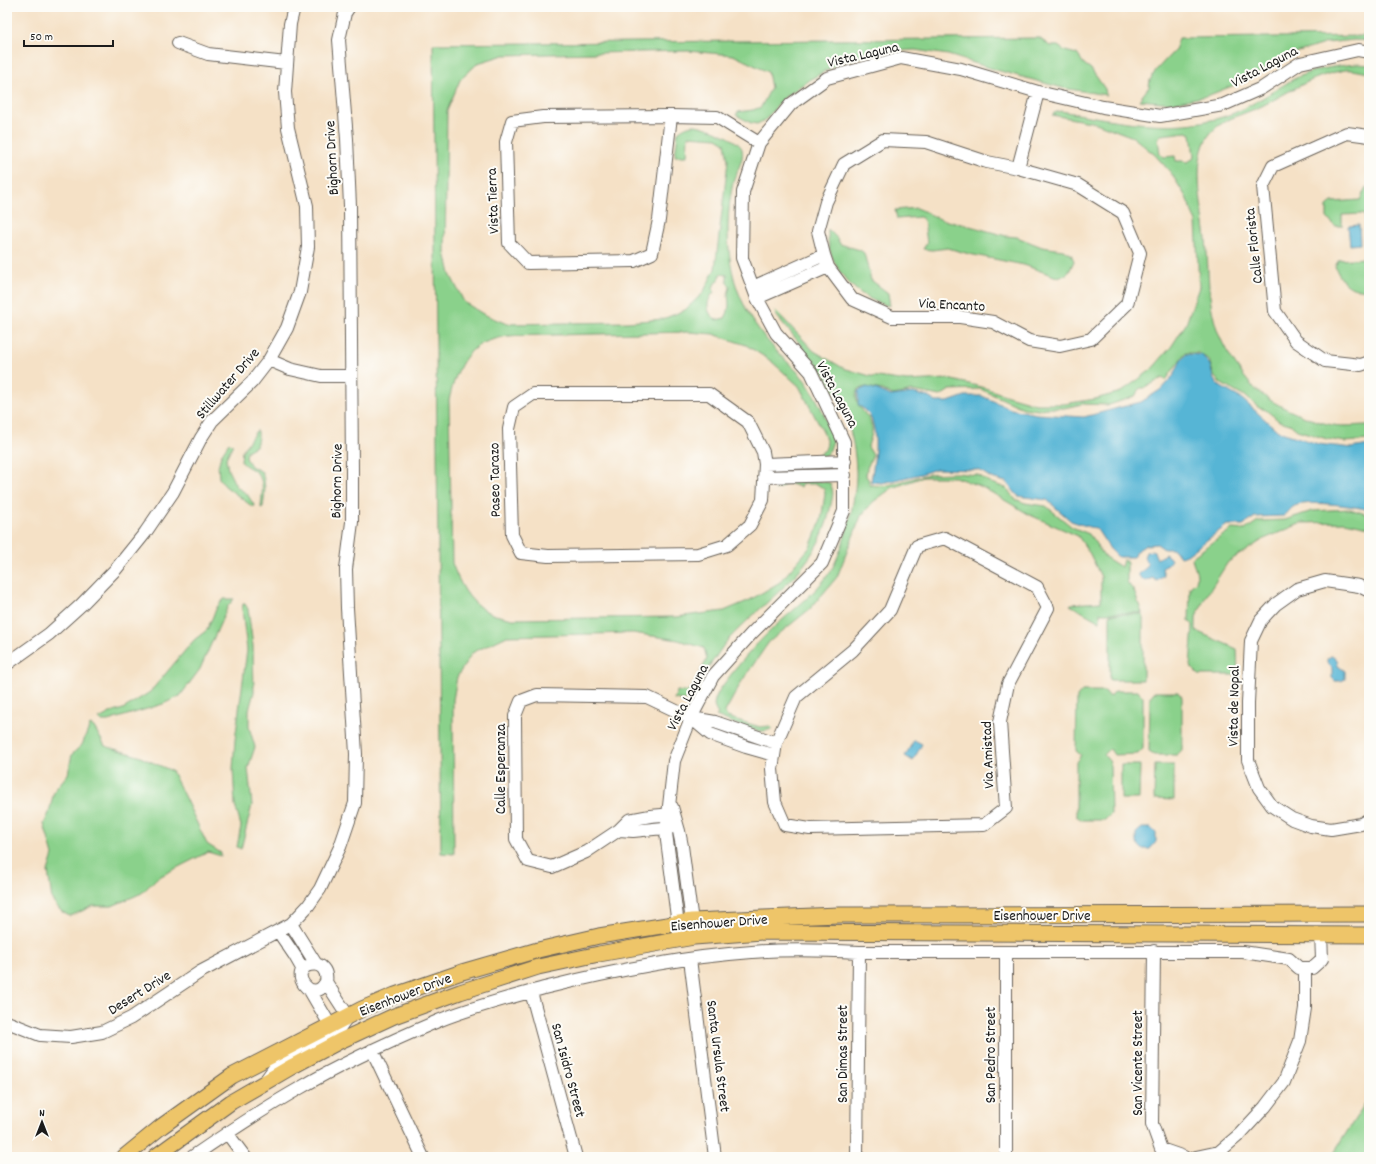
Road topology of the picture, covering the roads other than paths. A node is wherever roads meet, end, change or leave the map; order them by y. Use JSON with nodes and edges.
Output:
{"nodes":[{"id":1,"x":294,"y":7,"type":"edge"},
{"id":2,"x":349,"y":7,"type":"edge"},
{"id":3,"x":178,"y":43,"type":"dead end"},
{"id":4,"x":1369,"y":52,"type":"edge"},
{"id":5,"x":286,"y":63,"type":"junction"},
{"id":6,"x":1038,"y":92,"type":"junction"},
{"id":7,"x":671,"y":116,"type":"junction"},
{"id":8,"x":1369,"y":136,"type":"edge"},
{"id":9,"x":759,"y":143,"type":"junction"},
{"id":10,"x":1018,"y":168,"type":"junction"},
{"id":11,"x":824,"y":255,"type":"junction"},
{"id":12,"x":828,"y":267,"type":"junction"},
{"id":13,"x":755,"y":292,"type":"junction"},
{"id":14,"x":269,"y":360,"type":"junction"},
{"id":15,"x":1369,"y":362,"type":"edge"},
{"id":16,"x":351,"y":376,"type":"junction"},
{"id":17,"x":845,"y":462,"type":"junction"},
{"id":18,"x":765,"y":464,"type":"junction"},
{"id":19,"x":845,"y":475,"type":"junction"},
{"id":20,"x":764,"y":477,"type":"junction"},
{"id":21,"x":1369,"y":591,"type":"edge"},
{"id":22,"x":7,"y":664,"type":"edge"},
{"id":23,"x":691,"y":718,"type":"junction"},
{"id":24,"x":775,"y":749,"type":"junction"},
{"id":25,"x":671,"y":815,"type":"junction"},
{"id":26,"x":1369,"y":819,"type":"edge"},
{"id":27,"x":672,"y":828,"type":"junction"},
{"id":28,"x":619,"y":830,"type":"junction"},
{"id":29,"x":684,"y":864,"type":"junction"},
{"id":30,"x":670,"y":866,"type":"junction"},
{"id":31,"x":1369,"y":914,"type":"edge"},
{"id":32,"x":685,"y":922,"type":"junction"},
{"id":33,"x":291,"y":924,"type":"junction"},
{"id":34,"x":278,"y":931,"type":"junction"},
{"id":35,"x":1321,"y":934,"type":"junction"},
{"id":36,"x":1369,"y":935,"type":"edge"},
{"id":37,"x":687,"y":939,"type":"junction"},
{"id":38,"x":1154,"y":951,"type":"junction"},
{"id":39,"x":859,"y":952,"type":"junction"},
{"id":40,"x":1006,"y":952,"type":"junction"},
{"id":41,"x":690,"y":959,"type":"junction"},
{"id":42,"x":316,"y":964,"type":"junction"},
{"id":43,"x":1305,"y":968,"type":"junction"},
{"id":44,"x":303,"y":970,"type":"junction"},
{"id":45,"x":326,"y":982,"type":"junction"},
{"id":46,"x":309,"y":989,"type":"junction"},
{"id":47,"x":531,"y":992,"type":"junction"},
{"id":48,"x":348,"y":1016,"type":"junction"},
{"id":49,"x":7,"y":1022,"type":"edge"},
{"id":50,"x":330,"y":1025,"type":"junction"},
{"id":51,"x":372,"y":1050,"type":"junction"},
{"id":52,"x":263,"y":1083,"type":"junction"},
{"id":53,"x":228,"y":1133,"type":"junction"},
{"id":54,"x":124,"y":1157,"type":"edge"},
{"id":55,"x":155,"y":1157,"type":"edge"},
{"id":56,"x":192,"y":1157,"type":"edge"},
{"id":57,"x":245,"y":1157,"type":"edge"},
{"id":58,"x":423,"y":1157,"type":"edge"},
{"id":59,"x":576,"y":1157,"type":"edge"},
{"id":60,"x":715,"y":1157,"type":"edge"},
{"id":61,"x":857,"y":1157,"type":"edge"},
{"id":62,"x":1006,"y":1157,"type":"edge"},
{"id":63,"x":1184,"y":1157,"type":"edge"},
{"id":64,"x":1196,"y":1157,"type":"edge"}],
"edges":[{"from":1,"to":5,"type":"street","name":"Stillwater Drive"},
{"from":2,"to":16,"type":"street","name":"Bighorn Drive"},
{"from":3,"to":5,"type":"street"},
{"from":4,"to":6,"type":"street","name":"Vista Laguna"},
{"from":5,"to":14,"type":"street","name":"Stillwater Drive"},
{"from":6,"to":9,"type":"street","name":"Vista Laguna"},
{"from":6,"to":10,"type":"street"},
{"from":7,"to":7,"type":"street","name":"Vista Tierra"},
{"from":7,"to":9,"type":"street","name":"Vista Tierra"},
{"from":8,"to":15,"type":"street","name":"Calle Florista"},
{"from":9,"to":13,"type":"street","name":"Vista Laguna"},
{"from":10,"to":11,"type":"street","name":"Via Encanto"},
{"from":10,"to":12,"type":"street","name":"Via Encanto"},
{"from":11,"to":12,"type":"street","name":"Via Encanto"},
{"from":11,"to":13,"type":"street"},
{"from":12,"to":13,"type":"street"},
{"from":13,"to":17,"type":"street","name":"Vista Laguna"},
{"from":14,"to":16,"type":"street"},
{"from":14,"to":22,"type":"street","name":"Stillwater Drive"},
{"from":16,"to":33,"type":"street","name":"Bighorn Drive"},
{"from":17,"to":18,"type":"street"},
{"from":17,"to":19,"type":"street","name":"Vista Laguna"},
{"from":18,"to":20,"type":"street","name":"Paseo Tarazo"},
{"from":18,"to":20,"type":"street","name":"Paseo Tarazo"},
{"from":19,"to":20,"type":"street"},
{"from":19,"to":23,"type":"street","name":"Vista Laguna"},
{"from":21,"to":26,"type":"street","name":"Vista de Nopal"},
{"from":23,"to":24,"type":"street","name":"Calle Esperanza"},
{"from":23,"to":25,"type":"street","name":"Vista Laguna"},
{"from":23,"to":28,"type":"street","name":"Calle Esperanza"},
{"from":24,"to":24,"type":"street","name":"Via Amistad"},
{"from":25,"to":27,"type":"street","name":"Vista Laguna"},
{"from":25,"to":28,"type":"street","name":"Calle Esperanza"},
{"from":27,"to":28,"type":"street"},
{"from":27,"to":29,"type":"street","name":"Vista Laguna"},
{"from":27,"to":30,"type":"street","name":"Vista Laguna"},
{"from":29,"to":30,"type":"street"},
{"from":29,"to":32,"type":"street","name":"Vista Laguna"},
{"from":30,"to":32,"type":"street","name":"Vista Laguna"},
{"from":31,"to":32,"type":"main road","name":"Eisenhower Drive"},
{"from":32,"to":37,"type":"street","name":"Vista Laguna"},
{"from":32,"to":48,"type":"main road","name":"Eisenhower Drive"},
{"from":33,"to":34,"type":"street","name":"Bighorn Drive"},
{"from":33,"to":42,"type":"street"},
{"from":34,"to":44,"type":"street"},
{"from":34,"to":49,"type":"street","name":"Desert Drive"},
{"from":35,"to":36,"type":"main road","name":"Eisenhower Drive"},
{"from":35,"to":37,"type":"main road","name":"Eisenhower Drive"},
{"from":35,"to":43,"type":"street"},
{"from":37,"to":52,"type":"main road","name":"Eisenhower Drive"},
{"from":38,"to":40,"type":"street"},
{"from":38,"to":43,"type":"street"},
{"from":38,"to":63,"type":"street","name":"San Vicente Street"},
{"from":39,"to":40,"type":"street"},
{"from":39,"to":41,"type":"street"},
{"from":39,"to":61,"type":"street","name":"San Dimas Street"},
{"from":40,"to":62,"type":"street","name":"San Pedro Street"},
{"from":41,"to":47,"type":"street"},
{"from":41,"to":60,"type":"street","name":"Santa Ursula Street"},
{"from":42,"to":44,"type":"street"},
{"from":42,"to":45,"type":"street"},
{"from":43,"to":64,"type":"street"},
{"from":44,"to":46,"type":"street"},
{"from":45,"to":46,"type":"street"},
{"from":45,"to":48,"type":"street"},
{"from":46,"to":50,"type":"street"},
{"from":47,"to":51,"type":"street"},
{"from":47,"to":59,"type":"street","name":"San Isidro Street"},
{"from":48,"to":50,"type":"main road","name":"Eisenhower Drive"},
{"from":48,"to":52,"type":"street"},
{"from":50,"to":54,"type":"main road","name":"Eisenhower Drive"},
{"from":51,"to":53,"type":"street"},
{"from":51,"to":58,"type":"street"},
{"from":52,"to":55,"type":"main road","name":"Eisenhower Drive"},
{"from":53,"to":56,"type":"street"},
{"from":53,"to":57,"type":"street"}]}
